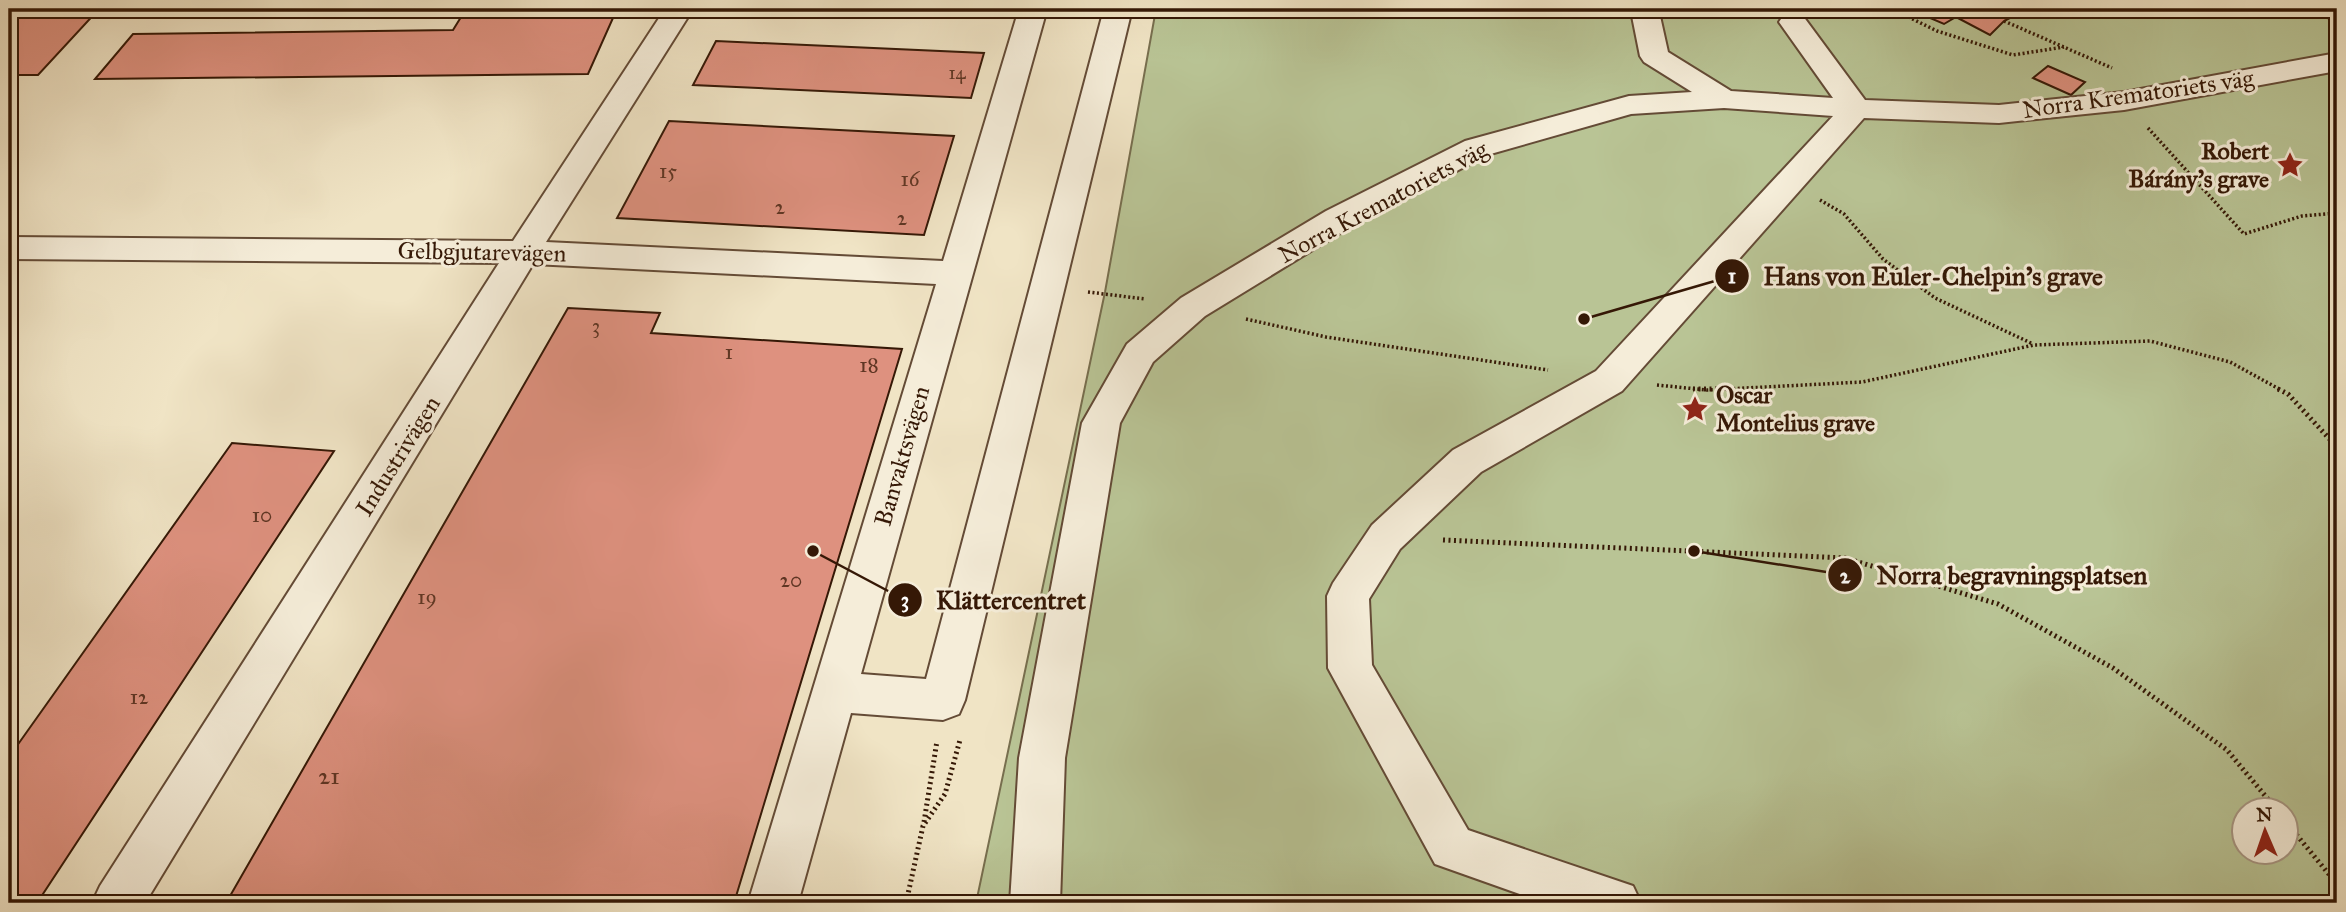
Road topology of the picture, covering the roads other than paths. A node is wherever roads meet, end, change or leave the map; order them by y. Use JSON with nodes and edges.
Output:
{"nodes":[{"id":1,"x":679,"y":9,"type":"edge"},
{"id":2,"x":1033,"y":9,"type":"edge"},
{"id":3,"x":1118,"y":9,"type":"edge"},
{"id":4,"x":1646,"y":16,"type":"dead end"},
{"id":5,"x":1793,"y":22,"type":"dead end"},
{"id":6,"x":2337,"y":62,"type":"edge"},
{"id":7,"x":1724,"y":99,"type":"junction"},
{"id":8,"x":1856,"y":109,"type":"junction"},
{"id":9,"x":9,"y":248,"type":"edge"},
{"id":10,"x":523,"y":252,"type":"junction"},
{"id":11,"x":955,"y":273,"type":"junction"},
{"id":12,"x":834,"y":692,"type":"junction"},
{"id":13,"x":117,"y":903,"type":"edge"},
{"id":14,"x":773,"y":903,"type":"edge"},
{"id":15,"x":1035,"y":903,"type":"edge"},
{"id":16,"x":1616,"y":903,"type":"edge"}],
"edges":[{"from":1,"to":10,"type":"street","name":"Industrivägen"},
{"from":2,"to":11,"type":"street","name":"Banvaktsvägen"},
{"from":3,"to":12,"type":"street"},
{"from":4,"to":7,"type":"street"},
{"from":5,"to":8,"type":"street"},
{"from":6,"to":8,"type":"street","name":"Norra Krematoriets väg"},
{"from":7,"to":8,"type":"street","name":"Norra Krematoriets väg"},
{"from":7,"to":15,"type":"street","name":"Norra Krematoriets väg"},
{"from":8,"to":16,"type":"street"},
{"from":9,"to":10,"type":"street","name":"Gelbgjutarevägen"},
{"from":10,"to":11,"type":"street","name":"Gelbgjutarevägen"},
{"from":10,"to":13,"type":"street","name":"Industrivägen"},
{"from":11,"to":12,"type":"street","name":"Banvaktsvägen"},
{"from":12,"to":14,"type":"street","name":"Banvaktsvägen"}]}
